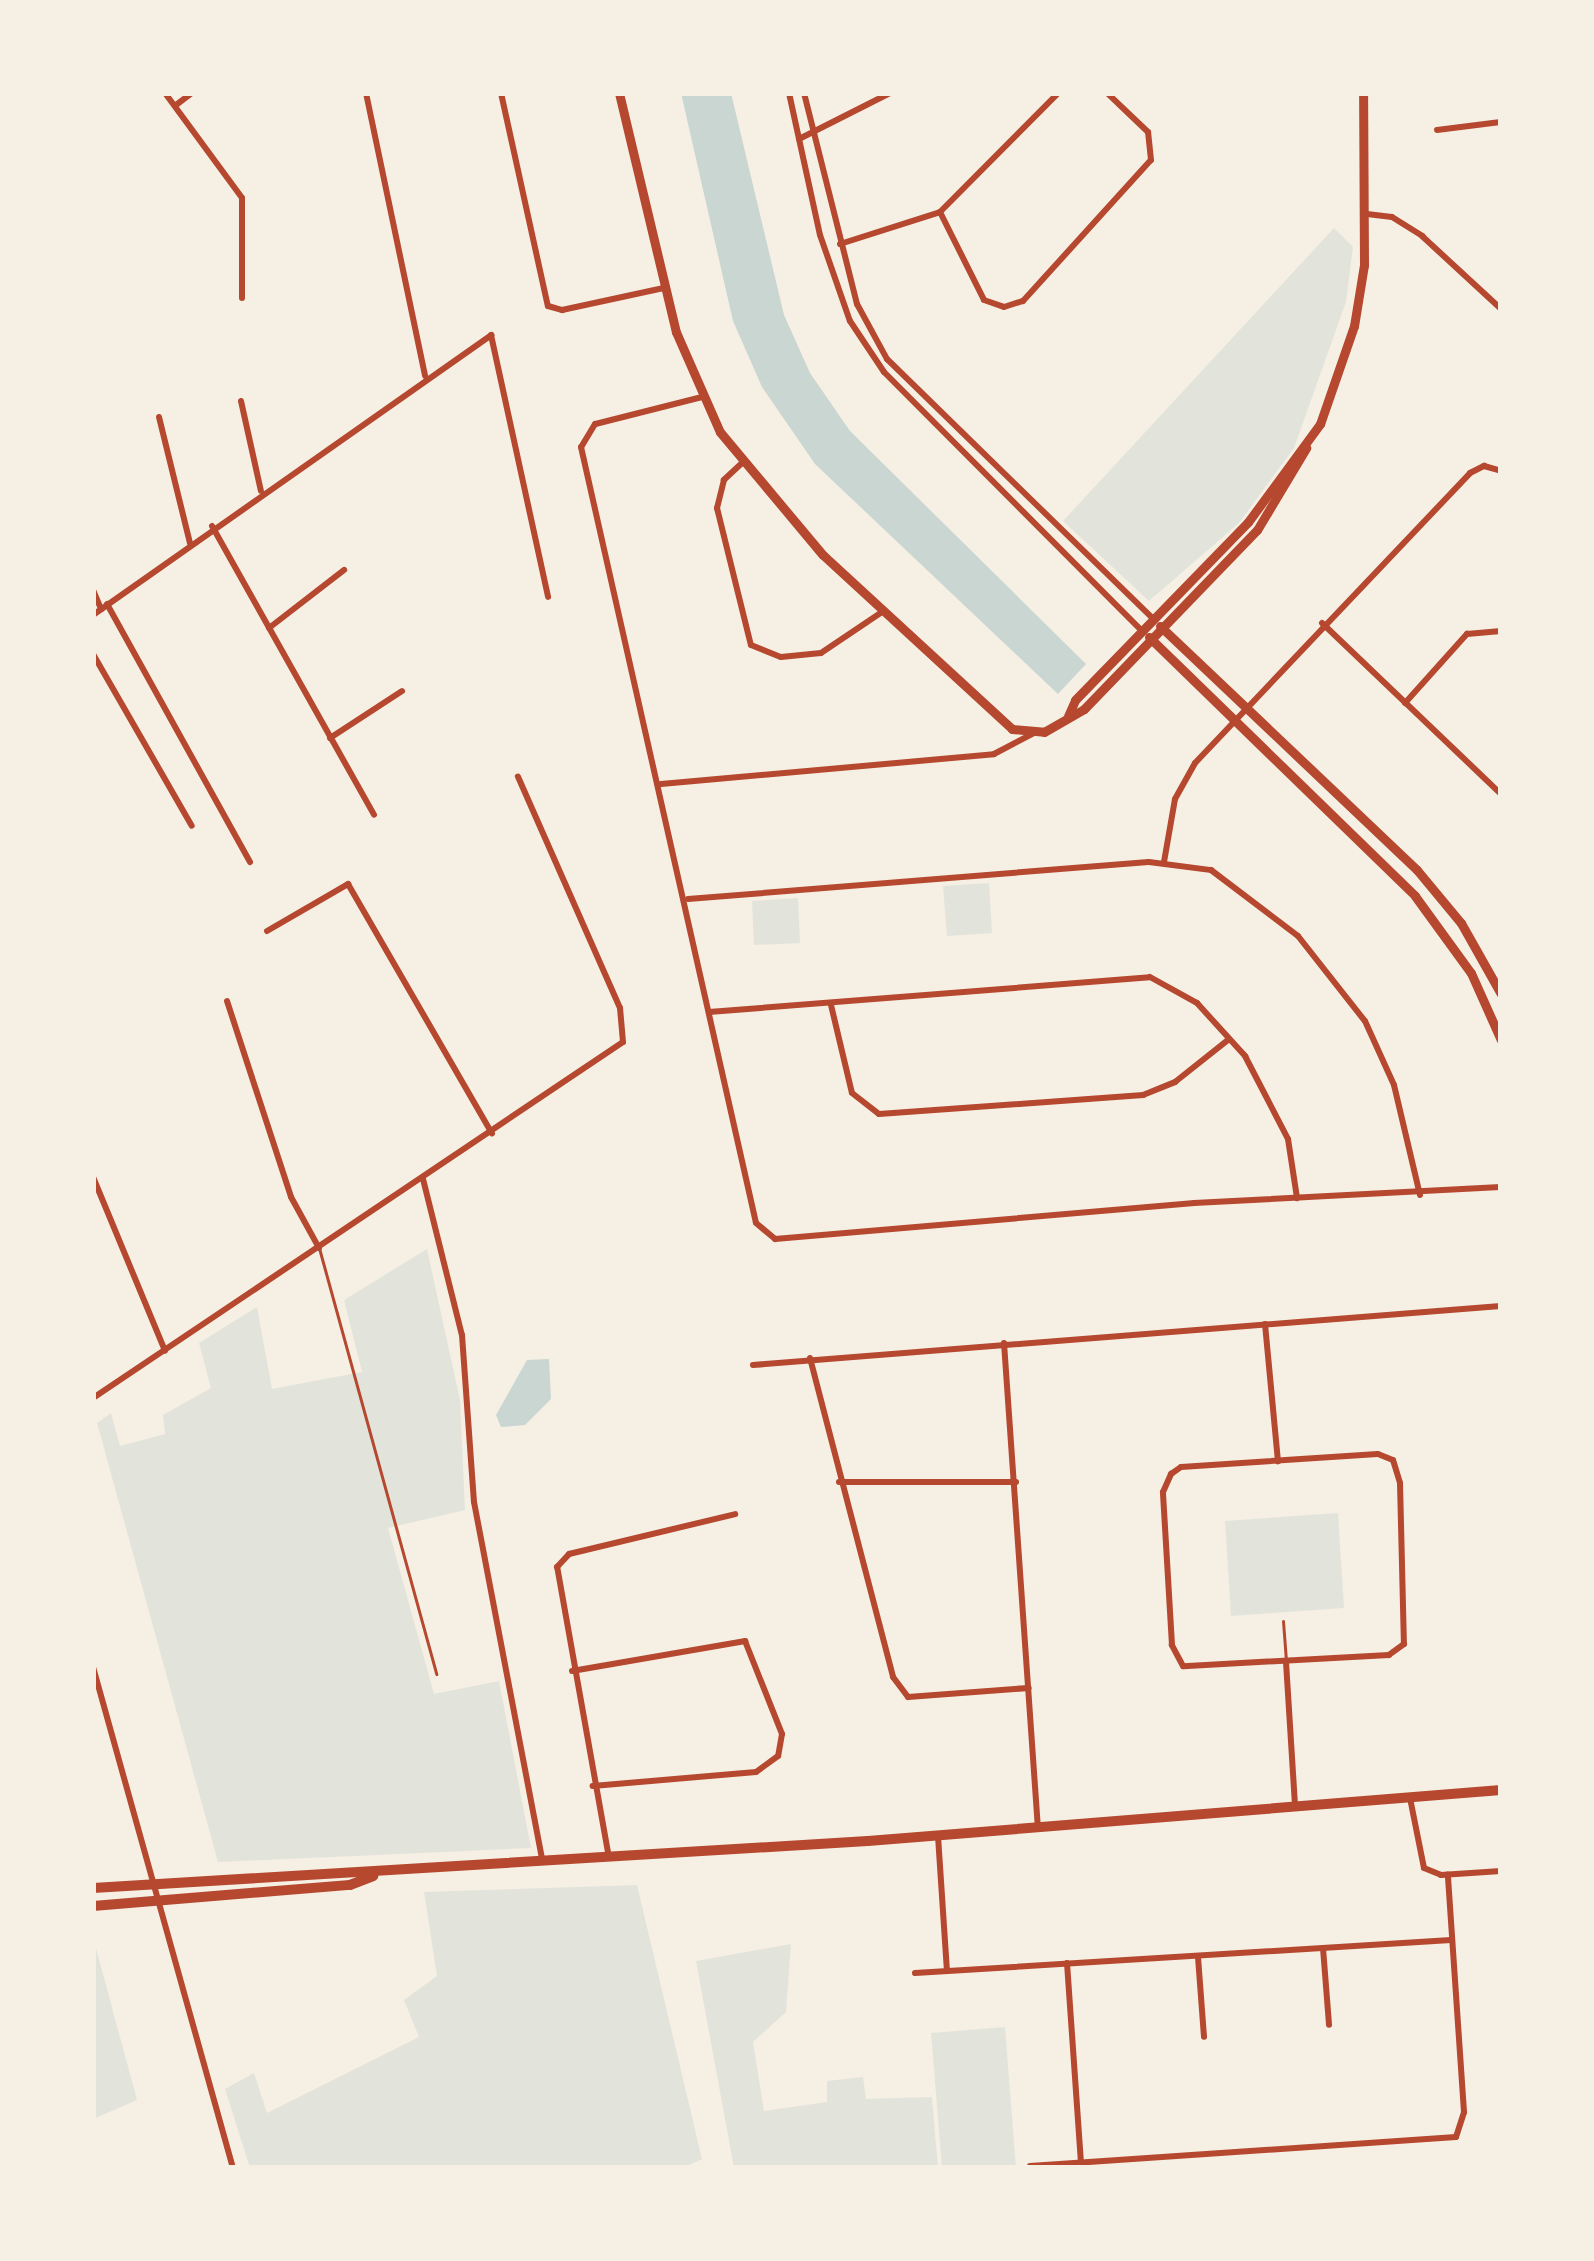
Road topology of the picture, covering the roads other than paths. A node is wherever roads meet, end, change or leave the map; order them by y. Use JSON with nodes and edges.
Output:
{"nodes":[{"id":1,"x":165,"y":93,"type":"edge"},
{"id":2,"x":192,"y":93,"type":"edge"},
{"id":3,"x":366,"y":93,"type":"edge"},
{"id":4,"x":501,"y":93,"type":"edge"},
{"id":5,"x":619,"y":93,"type":"edge"},
{"id":6,"x":789,"y":93,"type":"edge"},
{"id":7,"x":804,"y":93,"type":"edge"},
{"id":8,"x":890,"y":93,"type":"edge"},
{"id":9,"x":1058,"y":93,"type":"edge"},
{"id":10,"x":1108,"y":93,"type":"edge"},
{"id":11,"x":1363,"y":93,"type":"edge"},
{"id":12,"x":175,"y":106,"type":"junction"},
{"id":13,"x":1501,"y":122,"type":"edge"},
{"id":14,"x":1437,"y":130,"type":"dead end"},
{"id":15,"x":813,"y":133,"type":"junction"},
{"id":16,"x":799,"y":139,"type":"junction"},
{"id":17,"x":940,"y":212,"type":"junction"},
{"id":18,"x":1367,"y":214,"type":"junction"},
{"id":19,"x":840,"y":244,"type":"junction"},
{"id":20,"x":664,"y":288,"type":"junction"},
{"id":21,"x":242,"y":298,"type":"dead end"},
{"id":22,"x":1501,"y":309,"type":"edge"},
{"id":23,"x":425,"y":376,"type":"junction"},
{"id":24,"x":702,"y":397,"type":"junction"},
{"id":25,"x":241,"y":401,"type":"dead end"},
{"id":26,"x":159,"y":417,"type":"dead end"},
{"id":27,"x":1306,"y":448,"type":"junction"},
{"id":28,"x":742,"y":464,"type":"junction"},
{"id":29,"x":1501,"y":471,"type":"edge"},
{"id":30,"x":261,"y":492,"type":"junction"},
{"id":31,"x":212,"y":526,"type":"junction"},
{"id":32,"x":190,"y":543,"type":"junction"},
{"id":33,"x":344,"y":570,"type":"dead end"},
{"id":34,"x":93,"y":590,"type":"edge"},
{"id":35,"x":548,"y":597,"type":"dead end"},
{"id":36,"x":100,"y":610,"type":"edge"},
{"id":37,"x":882,"y":612,"type":"junction"},
{"id":38,"x":1152,"y":618,"type":"junction"},
{"id":39,"x":1322,"y":623,"type":"junction"},
{"id":40,"x":269,"y":628,"type":"junction"},
{"id":41,"x":1141,"y":630,"type":"junction"},
{"id":42,"x":1164,"y":630,"type":"junction"},
{"id":43,"x":1501,"y":631,"type":"edge"},
{"id":44,"x":1153,"y":641,"type":"junction"},
{"id":45,"x":93,"y":654,"type":"edge"},
{"id":46,"x":402,"y":691,"type":"dead end"},
{"id":47,"x":1405,"y":703,"type":"junction"},
{"id":48,"x":1244,"y":708,"type":"junction"},
{"id":49,"x":1068,"y":716,"type":"junction"},
{"id":50,"x":1233,"y":720,"type":"junction"},
{"id":51,"x":1034,"y":733,"type":"junction"},
{"id":52,"x":328,"y":739,"type":"junction"},
{"id":53,"x":518,"y":777,"type":"dead end"},
{"id":54,"x":661,"y":784,"type":"junction"},
{"id":55,"x":1501,"y":794,"type":"edge"},
{"id":56,"x":374,"y":815,"type":"dead end"},
{"id":57,"x":192,"y":826,"type":"dead end"},
{"id":58,"x":250,"y":862,"type":"dead end"},
{"id":59,"x":1164,"y":862,"type":"junction"},
{"id":60,"x":687,"y":899,"type":"junction"},
{"id":61,"x":267,"y":931,"type":"dead end"},
{"id":62,"x":1501,"y":994,"type":"edge"},
{"id":63,"x":227,"y":1001,"type":"dead end"},
{"id":64,"x":830,"y":1004,"type":"junction"},
{"id":65,"x":709,"y":1012,"type":"junction"},
{"id":66,"x":1229,"y":1039,"type":"junction"},
{"id":67,"x":1501,"y":1040,"type":"edge"},
{"id":68,"x":492,"y":1132,"type":"junction"},
{"id":69,"x":93,"y":1178,"type":"edge"},
{"id":70,"x":423,"y":1179,"type":"junction"},
{"id":71,"x":1501,"y":1187,"type":"edge"},
{"id":72,"x":1420,"y":1195,"type":"junction"},
{"id":73,"x":1297,"y":1198,"type":"junction"},
{"id":74,"x":319,"y":1248,"type":"junction"},
{"id":75,"x":1501,"y":1306,"type":"edge"},
{"id":76,"x":1265,"y":1324,"type":"junction"},
{"id":77,"x":1004,"y":1343,"type":"junction"},
{"id":78,"x":165,"y":1351,"type":"junction"},
{"id":79,"x":810,"y":1358,"type":"junction"},
{"id":80,"x":752,"y":1365,"type":"dead end"},
{"id":81,"x":93,"y":1398,"type":"edge"},
{"id":82,"x":1278,"y":1461,"type":"junction"},
{"id":83,"x":839,"y":1482,"type":"junction"},
{"id":84,"x":1016,"y":1482,"type":"junction"},
{"id":85,"x":735,"y":1514,"type":"dead end"},
{"id":86,"x":1283,"y":1621,"type":"dead end"},
{"id":87,"x":1286,"y":1662,"type":"junction"},
{"id":88,"x":93,"y":1667,"type":"edge"},
{"id":89,"x":572,"y":1671,"type":"junction"},
{"id":90,"x":436,"y":1674,"type":"dead end"},
{"id":91,"x":1029,"y":1688,"type":"junction"},
{"id":92,"x":593,"y":1786,"type":"junction"},
{"id":93,"x":1501,"y":1790,"type":"edge"},
{"id":94,"x":1410,"y":1798,"type":"junction"},
{"id":95,"x":1295,"y":1807,"type":"junction"},
{"id":96,"x":1038,"y":1828,"type":"junction"},
{"id":97,"x":938,"y":1836,"type":"junction"},
{"id":98,"x":609,"y":1858,"type":"junction"},
{"id":99,"x":543,"y":1863,"type":"junction"},
{"id":100,"x":1501,"y":1870,"type":"edge"},
{"id":101,"x":376,"y":1875,"type":"junction"},
{"id":102,"x":1448,"y":1875,"type":"junction"},
{"id":103,"x":153,"y":1883,"type":"junction"},
{"id":104,"x":93,"y":1888,"type":"edge"},
{"id":105,"x":158,"y":1901,"type":"junction"},
{"id":106,"x":93,"y":1906,"type":"edge"},
{"id":107,"x":1452,"y":1940,"type":"junction"},
{"id":108,"x":1323,"y":1948,"type":"junction"},
{"id":109,"x":1198,"y":1956,"type":"junction"},
{"id":110,"x":1067,"y":1964,"type":"junction"},
{"id":111,"x":946,"y":1971,"type":"junction"},
{"id":112,"x":915,"y":1972,"type":"dead end"},
{"id":113,"x":1329,"y":2025,"type":"dead end"},
{"id":114,"x":1204,"y":2037,"type":"dead end"},
{"id":115,"x":1081,"y":2163,"type":"junction"},
{"id":116,"x":1030,"y":2166,"type":"edge"},
{"id":117,"x":233,"y":2168,"type":"edge"}],
"edges":[{"from":1,"to":12,"type":"street"},
{"from":2,"to":12,"type":"street"},
{"from":3,"to":23,"type":"street"},
{"from":4,"to":20,"type":"street"},
{"from":5,"to":20,"type":"main road"},
{"from":6,"to":16,"type":"street"},
{"from":7,"to":15,"type":"street"},
{"from":8,"to":15,"type":"street"},
{"from":9,"to":17,"type":"street"},
{"from":10,"to":17,"type":"street"},
{"from":11,"to":18,"type":"main road"},
{"from":12,"to":21,"type":"street"},
{"from":13,"to":14,"type":"street"},
{"from":15,"to":16,"type":"street"},
{"from":15,"to":19,"type":"street"},
{"from":16,"to":41,"type":"street"},
{"from":17,"to":19,"type":"street"},
{"from":18,"to":22,"type":"street"},
{"from":18,"to":27,"type":"main road"},
{"from":19,"to":38,"type":"street"},
{"from":20,"to":24,"type":"main road"},
{"from":23,"to":30,"type":"street"},
{"from":23,"to":35,"type":"street"},
{"from":24,"to":28,"type":"main road"},
{"from":24,"to":54,"type":"street"},
{"from":25,"to":30,"type":"street"},
{"from":26,"to":32,"type":"street"},
{"from":27,"to":38,"type":"main road"},
{"from":27,"to":42,"type":"main road"},
{"from":28,"to":37,"type":"main road"},
{"from":28,"to":37,"type":"street"},
{"from":29,"to":39,"type":"street"},
{"from":30,"to":31,"type":"street"},
{"from":31,"to":32,"type":"street"},
{"from":31,"to":40,"type":"street"},
{"from":32,"to":36,"type":"street"},
{"from":33,"to":40,"type":"street"},
{"from":34,"to":36,"type":"street"},
{"from":36,"to":58,"type":"street"},
{"from":37,"to":51,"type":"main road"},
{"from":38,"to":41,"type":"main road"},
{"from":38,"to":42,"type":"main road"},
{"from":39,"to":47,"type":"street"},
{"from":39,"to":48,"type":"street"},
{"from":40,"to":52,"type":"street"},
{"from":41,"to":44,"type":"main road"},
{"from":41,"to":49,"type":"main road"},
{"from":42,"to":44,"type":"main road"},
{"from":42,"to":48,"type":"main road"},
{"from":43,"to":47,"type":"street"},
{"from":44,"to":49,"type":"main road"},
{"from":44,"to":50,"type":"main road"},
{"from":45,"to":57,"type":"street"},
{"from":46,"to":52,"type":"street"},
{"from":47,"to":55,"type":"street"},
{"from":48,"to":50,"type":"street"},
{"from":48,"to":62,"type":"main road"},
{"from":49,"to":51,"type":"main road"},
{"from":50,"to":59,"type":"street"},
{"from":50,"to":67,"type":"main road"},
{"from":51,"to":54,"type":"street"},
{"from":52,"to":56,"type":"street"},
{"from":53,"to":68,"type":"street"},
{"from":54,"to":60,"type":"street"},
{"from":59,"to":60,"type":"street"},
{"from":59,"to":72,"type":"street"},
{"from":60,"to":65,"type":"street"},
{"from":61,"to":68,"type":"street"},
{"from":63,"to":74,"type":"street"},
{"from":64,"to":65,"type":"street"},
{"from":64,"to":66,"type":"street"},
{"from":64,"to":66,"type":"street"},
{"from":65,"to":73,"type":"street"},
{"from":66,"to":73,"type":"street"},
{"from":68,"to":70,"type":"street"},
{"from":69,"to":78,"type":"street"},
{"from":70,"to":74,"type":"street"},
{"from":70,"to":99,"type":"street"},
{"from":71,"to":72,"type":"street"},
{"from":72,"to":73,"type":"street"},
{"from":74,"to":78,"type":"street"},
{"from":74,"to":90,"type":"lane"},
{"from":75,"to":76,"type":"street"},
{"from":76,"to":77,"type":"street"},
{"from":76,"to":82,"type":"street"},
{"from":77,"to":79,"type":"street"},
{"from":77,"to":84,"type":"street"},
{"from":78,"to":81,"type":"street"},
{"from":79,"to":80,"type":"street"},
{"from":79,"to":83,"type":"street"},
{"from":82,"to":87,"type":"street"},
{"from":82,"to":87,"type":"street"},
{"from":83,"to":84,"type":"street"},
{"from":83,"to":91,"type":"street"},
{"from":84,"to":91,"type":"street"},
{"from":85,"to":89,"type":"street"},
{"from":86,"to":87,"type":"lane"},
{"from":87,"to":95,"type":"street"},
{"from":88,"to":103,"type":"street"},
{"from":89,"to":92,"type":"street"},
{"from":89,"to":92,"type":"street"},
{"from":91,"to":96,"type":"street"},
{"from":92,"to":98,"type":"street"},
{"from":93,"to":94,"type":"highway"},
{"from":94,"to":95,"type":"highway"},
{"from":94,"to":102,"type":"street"},
{"from":95,"to":96,"type":"highway"},
{"from":96,"to":97,"type":"highway"},
{"from":97,"to":98,"type":"highway"},
{"from":97,"to":111,"type":"street"},
{"from":98,"to":99,"type":"highway"},
{"from":99,"to":101,"type":"highway"},
{"from":100,"to":102,"type":"street"},
{"from":101,"to":103,"type":"highway"},
{"from":101,"to":105,"type":"highway"},
{"from":102,"to":107,"type":"street"},
{"from":103,"to":104,"type":"highway"},
{"from":103,"to":105,"type":"street"},
{"from":105,"to":106,"type":"highway"},
{"from":105,"to":117,"type":"street"},
{"from":107,"to":108,"type":"street"},
{"from":107,"to":115,"type":"street"},
{"from":108,"to":109,"type":"street"},
{"from":108,"to":113,"type":"street"},
{"from":109,"to":110,"type":"street"},
{"from":109,"to":114,"type":"street"},
{"from":110,"to":111,"type":"street"},
{"from":110,"to":115,"type":"street"},
{"from":111,"to":112,"type":"street"},
{"from":115,"to":116,"type":"street"}]}
